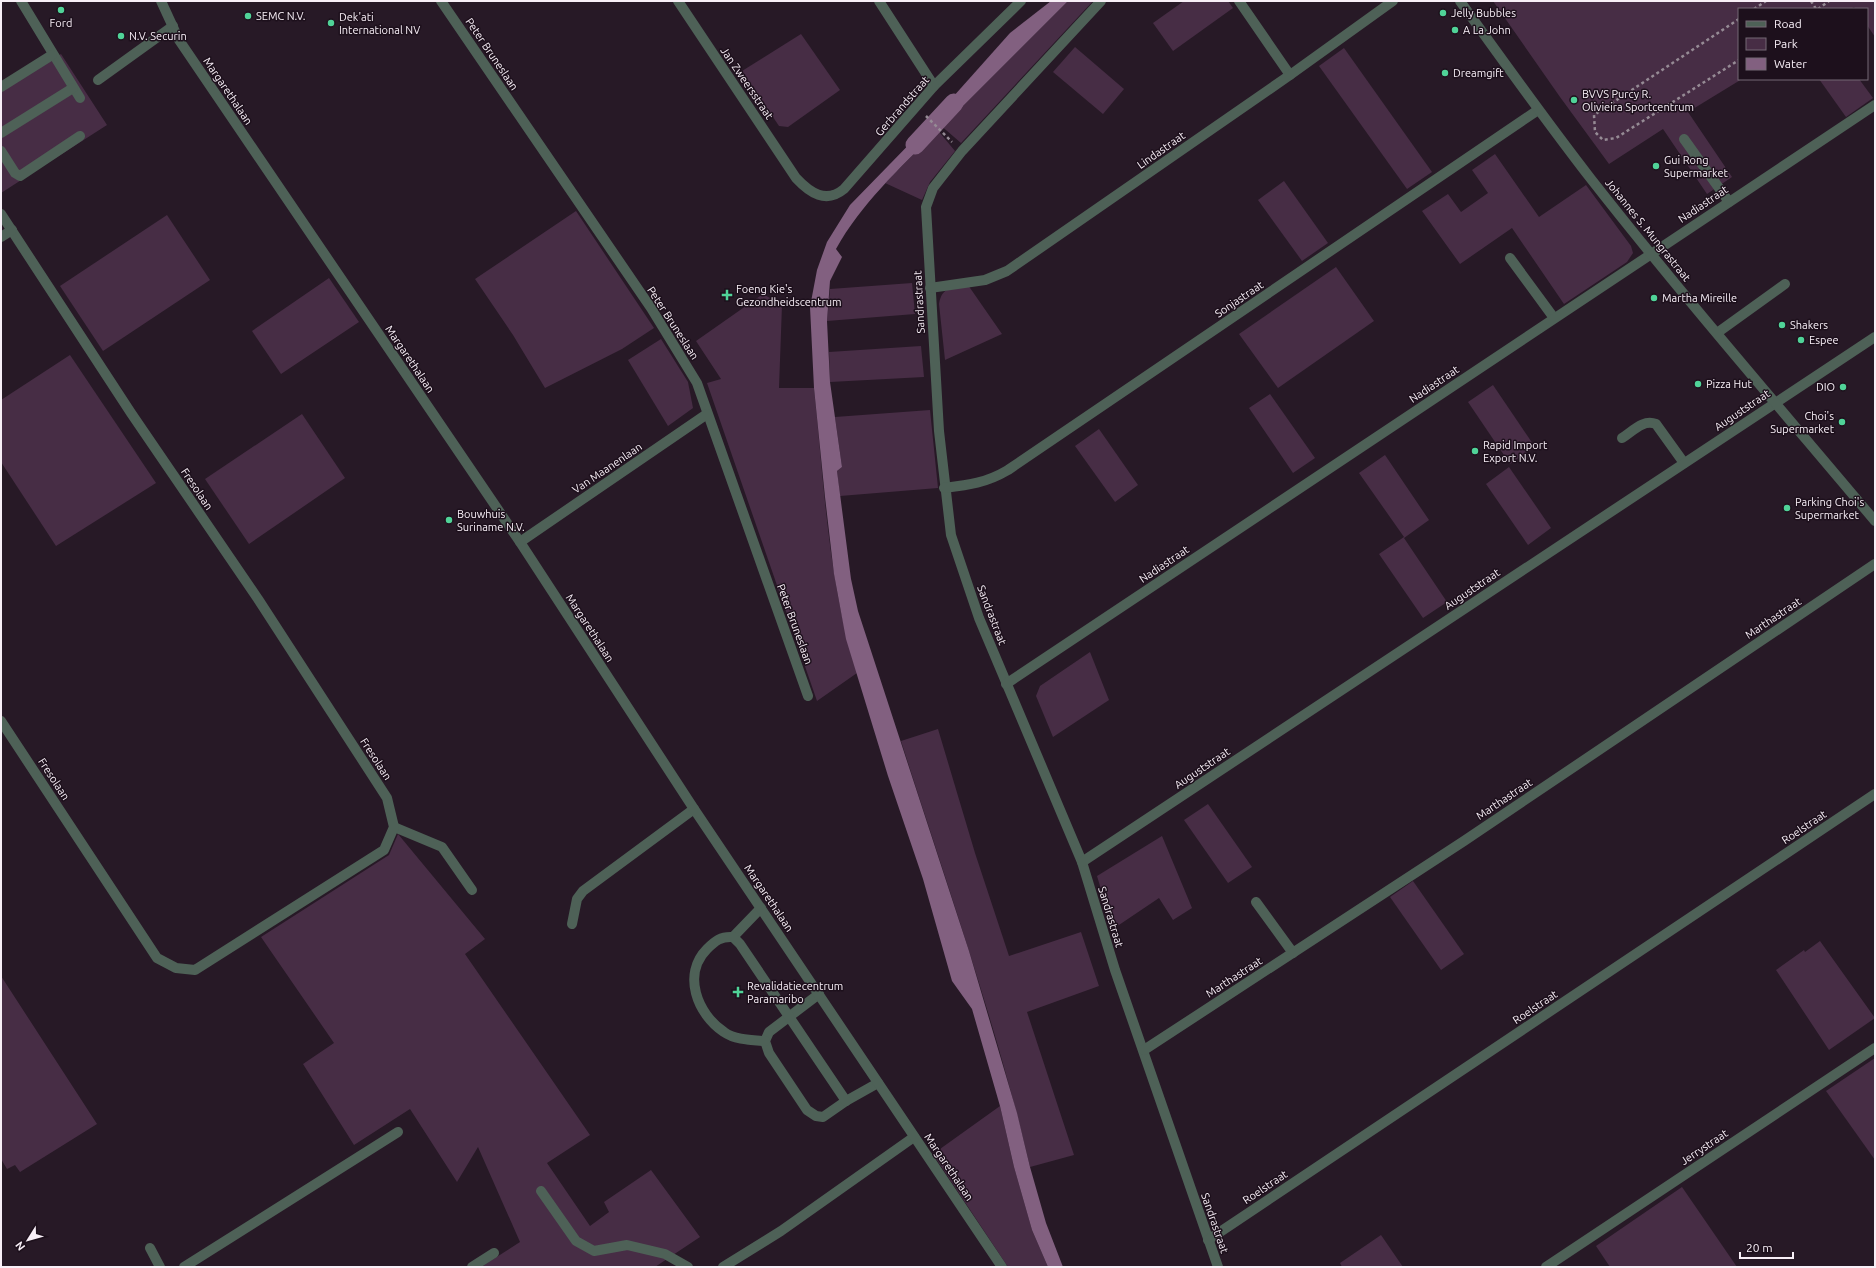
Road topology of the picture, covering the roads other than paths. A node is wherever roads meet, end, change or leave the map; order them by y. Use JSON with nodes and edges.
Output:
{"nodes":[{"id":1,"x":22,"y":1,"type":"edge"},
{"id":2,"x":161,"y":1,"type":"edge"},
{"id":3,"x":442,"y":1,"type":"edge"},
{"id":4,"x":678,"y":1,"type":"edge"},
{"id":5,"x":879,"y":1,"type":"edge"},
{"id":6,"x":1021,"y":1,"type":"edge"},
{"id":7,"x":1101,"y":1,"type":"edge"},
{"id":8,"x":1239,"y":1,"type":"edge"},
{"id":9,"x":1393,"y":1,"type":"edge"},
{"id":10,"x":1460,"y":1,"type":"edge"},
{"id":11,"x":173,"y":26,"type":"junction"},
{"id":12,"x":52,"y":55,"type":"junction"},
{"id":13,"x":1290,"y":75,"type":"junction"},
{"id":14,"x":98,"y":80,"type":"dead end"},
{"id":15,"x":934,"y":86,"type":"junction"},
{"id":16,"x":1,"y":87,"type":"edge"},
{"id":17,"x":73,"y":88,"type":"junction"},
{"id":18,"x":80,"y":98,"type":"dead end"},
{"id":19,"x":1875,"y":105,"type":"edge"},
{"id":20,"x":1538,"y":110,"type":"junction"},
{"id":21,"x":1,"y":133,"type":"edge"},
{"id":22,"x":80,"y":136,"type":"dead end"},
{"id":23,"x":1684,"y":138,"type":"dead end"},
{"id":24,"x":1,"y":151,"type":"edge"},
{"id":25,"x":796,"y":178,"type":"joint"},
{"id":26,"x":1729,"y":202,"type":"junction"},
{"id":27,"x":1,"y":214,"type":"edge"},
{"id":28,"x":12,"y":230,"type":"junction"},
{"id":29,"x":1,"y":237,"type":"edge"},
{"id":30,"x":1651,"y":253,"type":"junction"},
{"id":31,"x":1510,"y":258,"type":"dead end"},
{"id":32,"x":1785,"y":284,"type":"dead end"},
{"id":33,"x":930,"y":288,"type":"junction"},
{"id":34,"x":1554,"y":318,"type":"junction"},
{"id":35,"x":1717,"y":333,"type":"junction"},
{"id":36,"x":1875,"y":336,"type":"edge"},
{"id":37,"x":1775,"y":402,"type":"junction"},
{"id":38,"x":708,"y":414,"type":"junction"},
{"id":39,"x":1622,"y":438,"type":"dead end"},
{"id":40,"x":1684,"y":463,"type":"junction"},
{"id":41,"x":944,"y":488,"type":"junction"},
{"id":42,"x":1875,"y":521,"type":"edge"},
{"id":43,"x":520,"y":542,"type":"junction"},
{"id":44,"x":1875,"y":564,"type":"edge"},
{"id":45,"x":1006,"y":684,"type":"junction"},
{"id":46,"x":808,"y":696,"type":"dead end"},
{"id":47,"x":1,"y":721,"type":"edge"},
{"id":48,"x":1875,"y":794,"type":"edge"},
{"id":49,"x":694,"y":809,"type":"junction"},
{"id":50,"x":394,"y":827,"type":"junction"},
{"id":51,"x":1082,"y":862,"type":"junction"},
{"id":52,"x":472,"y":890,"type":"dead end"},
{"id":53,"x":1256,"y":902,"type":"dead end"},
{"id":54,"x":761,"y":908,"type":"junction"},
{"id":55,"x":572,"y":924,"type":"dead end"},
{"id":56,"x":733,"y":937,"type":"junction"},
{"id":57,"x":1293,"y":953,"type":"junction"},
{"id":58,"x":819,"y":994,"type":"junction"},
{"id":59,"x":789,"y":1017,"type":"junction"},
{"id":60,"x":765,"y":1041,"type":"junction"},
{"id":61,"x":1875,"y":1048,"type":"edge"},
{"id":62,"x":1144,"y":1050,"type":"junction"},
{"id":63,"x":878,"y":1083,"type":"junction"},
{"id":64,"x":846,"y":1101,"type":"junction"},
{"id":65,"x":398,"y":1132,"type":"dead end"},
{"id":66,"x":914,"y":1137,"type":"junction"},
{"id":67,"x":541,"y":1191,"type":"dead end"},
{"id":68,"x":1208,"y":1240,"type":"junction"},
{"id":69,"x":150,"y":1248,"type":"dead end"},
{"id":70,"x":494,"y":1253,"type":"dead end"},
{"id":71,"x":160,"y":1267,"type":"edge"},
{"id":72,"x":184,"y":1267,"type":"edge"},
{"id":73,"x":472,"y":1267,"type":"edge"},
{"id":74,"x":688,"y":1267,"type":"edge"},
{"id":75,"x":723,"y":1267,"type":"edge"},
{"id":76,"x":1002,"y":1267,"type":"edge"},
{"id":77,"x":1218,"y":1267,"type":"edge"},
{"id":78,"x":1546,"y":1267,"type":"edge"}],
"edges":[{"from":1,"to":12,"type":"street"},
{"from":2,"to":11,"type":"street","name":"Margarethalaan"},
{"from":3,"to":38,"type":"street","name":"Peter Bruneslaan"},
{"from":4,"to":25,"type":"street","name":"Jan Zweersstraat"},
{"from":5,"to":15,"type":"street"},
{"from":6,"to":15,"type":"street","name":"Gerbrandstraat"},
{"from":7,"to":33,"type":"street","name":"Sandrastraat"},
{"from":8,"to":13,"type":"street"},
{"from":9,"to":13,"type":"street","name":"Lindastraat"},
{"from":10,"to":20,"type":"street","name":"Johannes S. Mungrastraat"},
{"from":11,"to":14,"type":"street"},
{"from":11,"to":43,"type":"street","name":"Margarethalaan"},
{"from":12,"to":16,"type":"street"},
{"from":12,"to":17,"type":"street"},
{"from":13,"to":33,"type":"street","name":"Lindastraat"},
{"from":15,"to":25,"type":"street","name":"Gerbrandstraat"},
{"from":17,"to":18,"type":"street"},
{"from":17,"to":21,"type":"street"},
{"from":19,"to":26,"type":"street","name":"Nadiastraat"},
{"from":20,"to":30,"type":"street","name":"Johannes S. Mungrastraat"},
{"from":20,"to":41,"type":"street","name":"Sonjastraat"},
{"from":22,"to":24,"type":"street"},
{"from":23,"to":26,"type":"street"},
{"from":26,"to":30,"type":"street","name":"Nadiastraat"},
{"from":27,"to":28,"type":"street","name":"Fresolaan"},
{"from":28,"to":29,"type":"street"},
{"from":28,"to":50,"type":"street","name":"Fresolaan"},
{"from":30,"to":34,"type":"street","name":"Nadiastraat"},
{"from":30,"to":35,"type":"street","name":"Johannes S. Mungrastraat"},
{"from":31,"to":34,"type":"street"},
{"from":32,"to":35,"type":"street"},
{"from":33,"to":41,"type":"street","name":"Sandrastraat"},
{"from":34,"to":45,"type":"street","name":"Nadiastraat"},
{"from":35,"to":37,"type":"street","name":"Johannes S. Mungrastraat"},
{"from":36,"to":37,"type":"street","name":"Auguststraat"},
{"from":37,"to":40,"type":"street","name":"Auguststraat"},
{"from":37,"to":42,"type":"street","name":"Johannes S. Mungrastraat"},
{"from":38,"to":43,"type":"street","name":"Van Maanenlaan"},
{"from":38,"to":46,"type":"street","name":"Peter Bruneslaan"},
{"from":39,"to":40,"type":"street"},
{"from":40,"to":51,"type":"street","name":"Auguststraat"},
{"from":41,"to":45,"type":"street","name":"Sandrastraat"},
{"from":43,"to":49,"type":"street","name":"Margarethalaan"},
{"from":44,"to":57,"type":"street","name":"Marthastraat"},
{"from":45,"to":51,"type":"street","name":"Sandrastraat"},
{"from":47,"to":50,"type":"street","name":"Fresolaan"},
{"from":48,"to":68,"type":"street","name":"Roelstraat"},
{"from":49,"to":54,"type":"street","name":"Margarethalaan"},
{"from":49,"to":55,"type":"street"},
{"from":50,"to":52,"type":"street"},
{"from":51,"to":62,"type":"street","name":"Sandrastraat"},
{"from":53,"to":57,"type":"street"},
{"from":54,"to":56,"type":"street"},
{"from":54,"to":58,"type":"street","name":"Margarethalaan"},
{"from":56,"to":59,"type":"street"},
{"from":56,"to":60,"type":"street"},
{"from":57,"to":62,"type":"street","name":"Marthastraat"},
{"from":58,"to":59,"type":"street"},
{"from":58,"to":63,"type":"street","name":"Margarethalaan"},
{"from":59,"to":60,"type":"street"},
{"from":59,"to":64,"type":"street"},
{"from":60,"to":64,"type":"street"},
{"from":61,"to":78,"type":"street","name":"Jerrystraat"},
{"from":62,"to":68,"type":"street","name":"Sandrastraat"},
{"from":63,"to":64,"type":"street"},
{"from":63,"to":66,"type":"street","name":"Margarethalaan"},
{"from":65,"to":72,"type":"street"},
{"from":66,"to":75,"type":"street"},
{"from":66,"to":76,"type":"street","name":"Margarethalaan"},
{"from":67,"to":74,"type":"street"},
{"from":68,"to":77,"type":"street","name":"Sandrastraat"},
{"from":69,"to":71,"type":"street"},
{"from":70,"to":73,"type":"street"}]}
